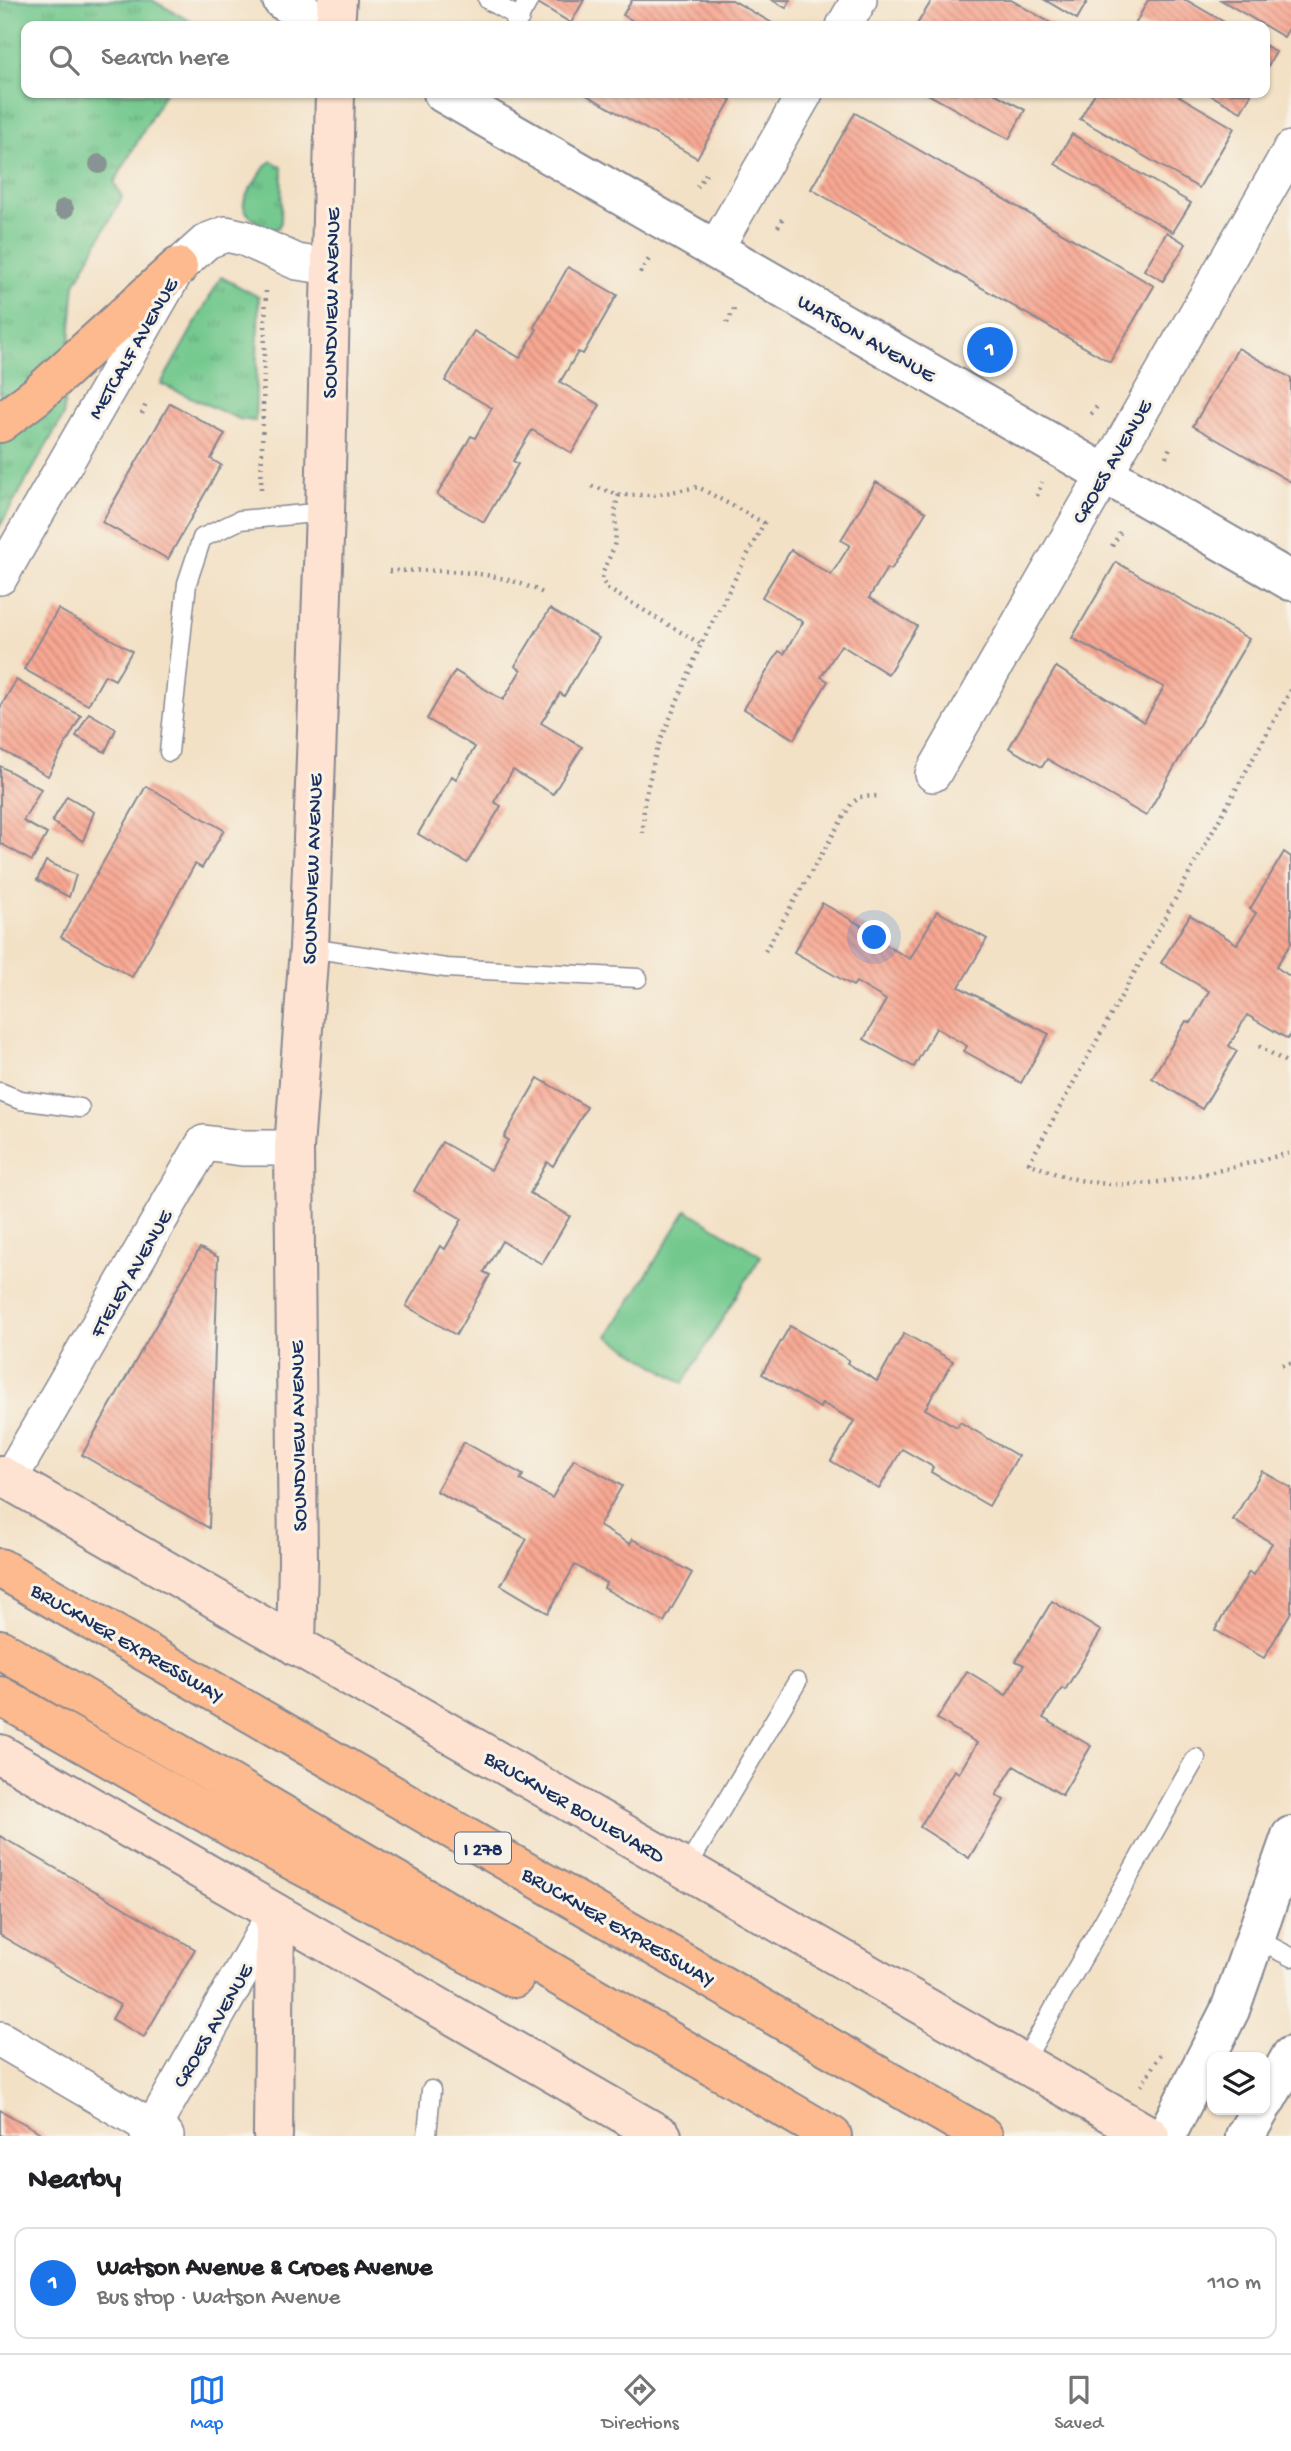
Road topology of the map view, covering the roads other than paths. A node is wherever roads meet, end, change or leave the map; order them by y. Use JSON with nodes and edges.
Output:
{"nodes":[{"id":1,"x":282,"y":0,"type":"edge"},
{"id":2,"x":337,"y":0,"type":"edge"},
{"id":3,"x":488,"y":0,"type":"edge"},
{"id":4,"x":529,"y":0,"type":"edge"},
{"id":5,"x":859,"y":0,"type":"edge"},
{"id":6,"x":318,"y":21,"type":"edge"},
{"id":7,"x":335,"y":21,"type":"edge"},
{"id":8,"x":516,"y":21,"type":"edge"},
{"id":9,"x":518,"y":21,"type":"edge"},
{"id":10,"x":847,"y":21,"type":"edge"},
{"id":11,"x":335,"y":98,"type":"edge"},
{"id":12,"x":463,"y":98,"type":"edge"},
{"id":13,"x":802,"y":98,"type":"edge"},
{"id":14,"x":1291,"y":149,"type":"edge"},
{"id":15,"x":715,"y":249,"type":"junction"},
{"id":16,"x":178,"y":267,"type":"junction"},
{"id":17,"x":331,"y":267,"type":"junction"},
{"id":18,"x":0,"y":423,"type":"edge"},
{"id":19,"x":1103,"y":473,"type":"junction"},
{"id":20,"x":325,"y":512,"type":"junction"},
{"id":21,"x":0,"y":577,"type":"edge"},
{"id":22,"x":1291,"y":581,"type":"edge"},
{"id":23,"x":169,"y":752,"type":"dead end"},
{"id":24,"x":933,"y":774,"type":"dead end"},
{"id":25,"x":309,"y":948,"type":"junction"},
{"id":26,"x":638,"y":978,"type":"dead end"},
{"id":27,"x":0,"y":1092,"type":"edge"},
{"id":28,"x":80,"y":1108,"type":"dead end"},
{"id":29,"x":293,"y":1148,"type":"junction"},
{"id":30,"x":5,"y":1477,"type":"edge"},
{"id":31,"x":0,"y":1568,"type":"edge"},
{"id":32,"x":296,"y":1646,"type":"junction"},
{"id":33,"x":0,"y":1649,"type":"edge"},
{"id":34,"x":797,"y":1682,"type":"dead end"},
{"id":35,"x":0,"y":1696,"type":"edge"},
{"id":36,"x":0,"y":1755,"type":"edge"},
{"id":37,"x":1196,"y":1758,"type":"dead end"},
{"id":38,"x":1291,"y":1836,"type":"edge"},
{"id":39,"x":686,"y":1869,"type":"junction"},
{"id":40,"x":275,"y":1913,"type":"junction"},
{"id":41,"x":1254,"y":1938,"type":"junction"},
{"id":42,"x":1291,"y":1957,"type":"edge"},
{"id":43,"x":0,"y":2039,"type":"edge"},
{"id":44,"x":1291,"y":2056,"type":"edge"},
{"id":45,"x":1023,"y":2063,"type":"junction"},
{"id":46,"x":431,"y":2090,"type":"dead end"},
{"id":47,"x":1270,"y":2093,"type":"edge"},
{"id":48,"x":1257,"y":2115,"type":"edge"},
{"id":49,"x":975,"y":2132,"type":"edge"},
{"id":50,"x":155,"y":2133,"type":"edge"},
{"id":51,"x":273,"y":2136,"type":"edge"},
{"id":52,"x":426,"y":2136,"type":"edge"},
{"id":53,"x":662,"y":2136,"type":"edge"},
{"id":54,"x":819,"y":2136,"type":"edge"},
{"id":55,"x":832,"y":2136,"type":"edge"},
{"id":56,"x":1150,"y":2136,"type":"edge"},
{"id":57,"x":1166,"y":2136,"type":"edge"},
{"id":58,"x":1245,"y":2136,"type":"edge"}],
"edges":[{"from":1,"to":6,"type":"street"},
{"from":2,"to":7,"type":"main road"},
{"from":3,"to":8,"type":"lane"},
{"from":4,"to":9,"type":"lane"},
{"from":5,"to":10,"type":"street"},
{"from":11,"to":17,"type":"main road","name":"SOUNDVIEW AVENUE"},
{"from":12,"to":15,"type":"street","name":"WATSON AVENUE"},
{"from":13,"to":15,"type":"street"},
{"from":14,"to":19,"type":"street","name":"CROES AVENUE"},
{"from":15,"to":19,"type":"street","name":"WATSON AVENUE"},
{"from":16,"to":17,"type":"street","name":"METCALF AVENUE"},
{"from":16,"to":18,"type":"highway"},
{"from":16,"to":21,"type":"street","name":"METCALF AVENUE"},
{"from":17,"to":20,"type":"main road","name":"SOUNDVIEW AVENUE"},
{"from":19,"to":22,"type":"street","name":"WATSON AVENUE"},
{"from":19,"to":24,"type":"street","name":"CROES AVENUE"},
{"from":20,"to":23,"type":"lane"},
{"from":20,"to":25,"type":"main road","name":"SOUNDVIEW AVENUE"},
{"from":25,"to":26,"type":"lane"},
{"from":25,"to":29,"type":"main road","name":"SOUNDVIEW AVENUE"},
{"from":27,"to":28,"type":"lane"},
{"from":29,"to":30,"type":"street","name":"FTELEY AVENUE"},
{"from":29,"to":32,"type":"main road","name":"SOUNDVIEW AVENUE"},
{"from":30,"to":32,"type":"main road","name":"BRUCKNER BOULEVARD"},
{"from":31,"to":49,"type":"highway","name":"BRUCKNER EXPRESSWAY","number":"I 278"},
{"from":32,"to":39,"type":"main road","name":"BRUCKNER BOULEVARD"},
{"from":33,"to":55,"type":"highway"},
{"from":34,"to":39,"type":"lane"},
{"from":35,"to":54,"type":"highway"},
{"from":36,"to":40,"type":"main road"},
{"from":37,"to":45,"type":"lane"},
{"from":38,"to":41,"type":"street"},
{"from":39,"to":45,"type":"main road","name":"BRUCKNER BOULEVARD"},
{"from":40,"to":50,"type":"street","name":"CROES AVENUE"},
{"from":40,"to":51,"type":"main road"},
{"from":40,"to":53,"type":"main road"},
{"from":41,"to":42,"type":"lane"},
{"from":41,"to":57,"type":"street"},
{"from":43,"to":50,"type":"street"},
{"from":44,"to":47,"type":"street"},
{"from":45,"to":56,"type":"main road","name":"BRUCKNER BOULEVARD"},
{"from":46,"to":52,"type":"lane"},
{"from":48,"to":58,"type":"street"}]}
